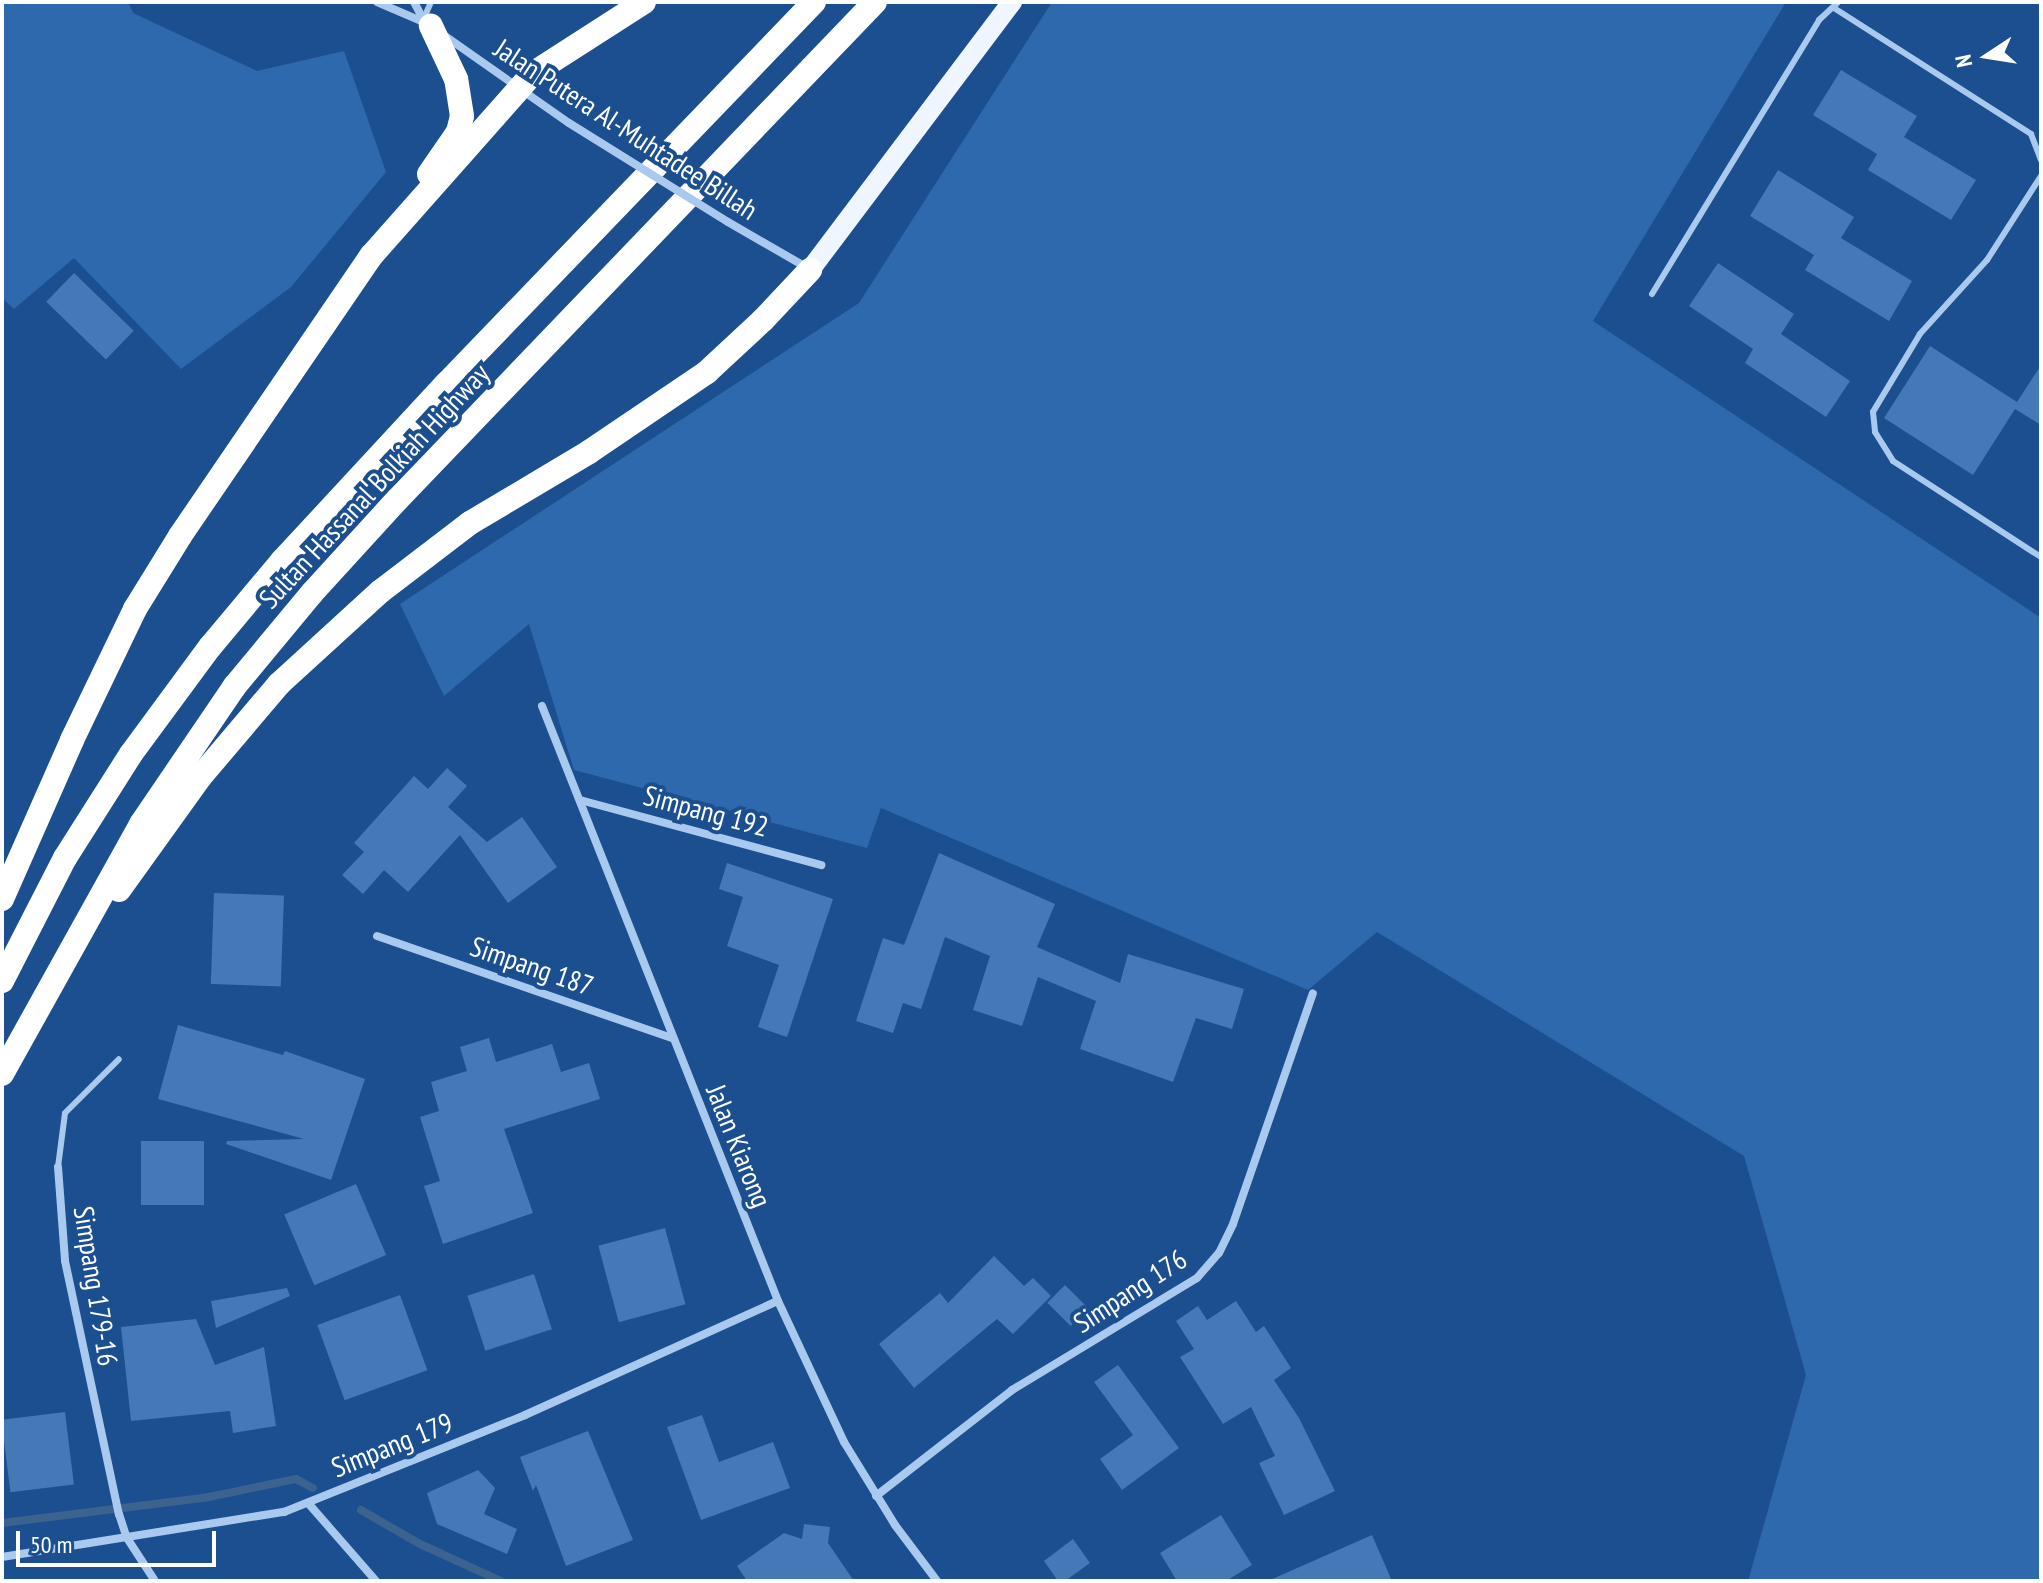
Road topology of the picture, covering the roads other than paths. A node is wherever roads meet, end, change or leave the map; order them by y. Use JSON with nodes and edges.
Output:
{"nodes":[{"id":1,"x":377,"y":2,"type":"edge"},
{"id":2,"x":414,"y":2,"type":"edge"},
{"id":3,"x":644,"y":2,"type":"edge"},
{"id":4,"x":814,"y":2,"type":"edge"},
{"id":5,"x":875,"y":2,"type":"edge"},
{"id":6,"x":1012,"y":2,"type":"edge"},
{"id":7,"x":1836,"y":5,"type":"edge"},
{"id":8,"x":428,"y":16,"type":"edge"},
{"id":9,"x":519,"y":90,"type":"junction"},
{"id":10,"x":2041,"y":160,"type":"edge"},
{"id":11,"x":2041,"y":176,"type":"edge"},
{"id":12,"x":372,"y":255,"type":"junction"},
{"id":13,"x":810,"y":270,"type":"junction"},
{"id":14,"x":1652,"y":294,"type":"dead end"},
{"id":15,"x":2040,"y":556,"type":"edge"},
{"id":16,"x":542,"y":706,"type":"dead end"},
{"id":17,"x":580,"y":800,"type":"junction"},
{"id":18,"x":821,"y":865,"type":"dead end"},
{"id":19,"x":2,"y":899,"type":"edge"},
{"id":20,"x":377,"y":936,"type":"dead end"},
{"id":21,"x":2,"y":981,"type":"edge"},
{"id":22,"x":1313,"y":993,"type":"dead end"},
{"id":23,"x":42,"y":997,"type":"junction"},
{"id":24,"x":672,"y":1038,"type":"junction"},
{"id":25,"x":119,"y":1059,"type":"dead end"},
{"id":26,"x":2,"y":1074,"type":"edge"},
{"id":27,"x":58,"y":1167,"type":"joint"},
{"id":28,"x":778,"y":1301,"type":"junction"},
{"id":29,"x":876,"y":1496,"type":"junction"},
{"id":30,"x":308,"y":1503,"type":"junction"},
{"id":31,"x":127,"y":1538,"type":"junction"},
{"id":32,"x":2,"y":1557,"type":"edge"},
{"id":33,"x":155,"y":1581,"type":"edge"},
{"id":34,"x":376,"y":1581,"type":"edge"},
{"id":35,"x":937,"y":1581,"type":"edge"}],
"edges":[{"from":1,"to":8,"type":"street","name":"Jalan Putera Al-Muhtadee Billah"},
{"from":2,"to":8,"type":"street","name":"Jalan Putera Al-Muhtadee Billah"},
{"from":3,"to":9,"type":"highway"},
{"from":4,"to":21,"type":"highway","name":"Sultan Hassanal Bolkiah Highway"},
{"from":5,"to":23,"type":"highway","name":"Sultan Hassanal Bolkiah Highway"},
{"from":6,"to":13,"type":"main road"},
{"from":7,"to":10,"type":"lane"},
{"from":7,"to":14,"type":"lane"},
{"from":8,"to":9,"type":"street","name":"Jalan Putera Al-Muhtadee Billah"},
{"from":8,"to":12,"type":"highway"},
{"from":9,"to":12,"type":"highway"},
{"from":9,"to":13,"type":"street","name":"Jalan Putera Al-Muhtadee Billah","bridge":true},
{"from":11,"to":15,"type":"lane"},
{"from":12,"to":19,"type":"highway"},
{"from":13,"to":23,"type":"highway"},
{"from":16,"to":17,"type":"street","name":"Jalan Kiarong"},
{"from":17,"to":18,"type":"street","name":"Simpang 192"},
{"from":17,"to":24,"type":"street","name":"Jalan Kiarong"},
{"from":20,"to":24,"type":"street","name":"Simpang 187"},
{"from":22,"to":29,"type":"street","name":"Simpang 176"},
{"from":23,"to":26,"type":"highway","name":"Sultan Hassanal Bolkiah Highway"},
{"from":24,"to":28,"type":"street","name":"Jalan Kiarong"},
{"from":25,"to":27,"type":"lane","name":"Simpang 179-16"},
{"from":27,"to":31,"type":"street","name":"Simpang 179-16"},
{"from":28,"to":29,"type":"street","name":"Jalan Kiarong"},
{"from":28,"to":30,"type":"street","name":"Simpang 179"},
{"from":29,"to":35,"type":"street","name":"Jalan Kiarong"},
{"from":30,"to":31,"type":"street","name":"Simpang 179"},
{"from":30,"to":34,"type":"street"},
{"from":31,"to":32,"type":"street","name":"Simpang 179"},
{"from":31,"to":33,"type":"street","name":"Simpang 179-16"}]}
